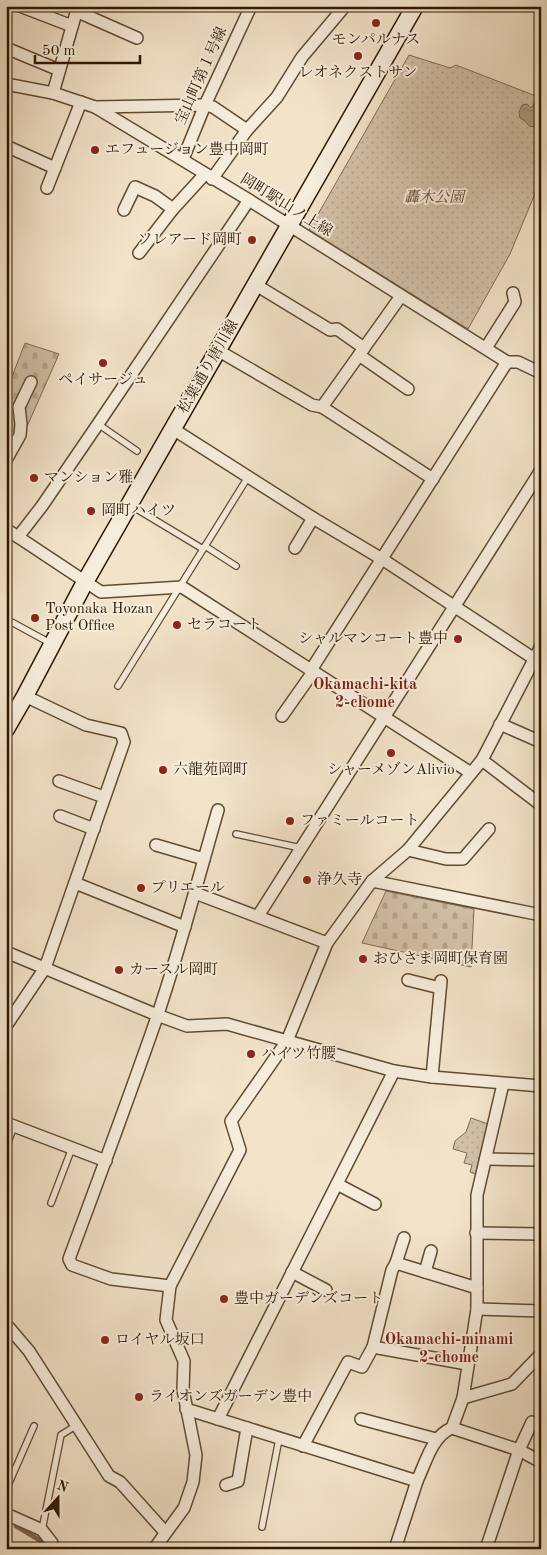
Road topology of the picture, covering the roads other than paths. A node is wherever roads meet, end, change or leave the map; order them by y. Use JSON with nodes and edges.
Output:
{"nodes":[{"id":1,"x":20,"y":6,"type":"edge"},
{"id":2,"x":251,"y":6,"type":"edge"},
{"id":3,"x":345,"y":6,"type":"edge"},
{"id":4,"x":415,"y":6,"type":"edge"},
{"id":5,"x":77,"y":9,"type":"edge"},
{"id":6,"x":72,"y":26,"type":"junction"},
{"id":7,"x":136,"y":38,"type":"dead end"},
{"id":8,"x":6,"y":48,"type":"edge"},
{"id":9,"x":59,"y":70,"type":"junction"},
{"id":10,"x":6,"y":84,"type":"edge"},
{"id":11,"x":53,"y":93,"type":"junction"},
{"id":12,"x":81,"y":102,"type":"junction"},
{"id":13,"x":205,"y":105,"type":"junction"},
{"id":14,"x":95,"y":107,"type":"junction"},
{"id":15,"x":247,"y":130,"type":"junction"},
{"id":16,"x":6,"y":146,"type":"edge"},
{"id":17,"x":183,"y":159,"type":"junction"},
{"id":18,"x":55,"y":168,"type":"junction"},
{"id":19,"x":209,"y":176,"type":"junction"},
{"id":20,"x":47,"y":188,"type":"dead end"},
{"id":21,"x":249,"y":200,"type":"junction"},
{"id":22,"x":173,"y":209,"type":"junction"},
{"id":23,"x":124,"y":210,"type":"dead end"},
{"id":24,"x":290,"y":226,"type":"junction"},
{"id":25,"x":139,"y":252,"type":"dead end"},
{"id":26,"x":256,"y":285,"type":"junction"},
{"id":27,"x":513,"y":292,"type":"dead end"},
{"id":28,"x":401,"y":296,"type":"junction"},
{"id":29,"x":486,"y":348,"type":"junction"},
{"id":30,"x":218,"y":350,"type":"junction"},
{"id":31,"x":362,"y":351,"type":"junction"},
{"id":32,"x":507,"y":362,"type":"junction"},
{"id":33,"x":541,"y":373,"type":"edge"},
{"id":34,"x":31,"y":382,"type":"dead end"},
{"id":35,"x":408,"y":389,"type":"dead end"},
{"id":36,"x":322,"y":407,"type":"junction"},
{"id":37,"x":98,"y":424,"type":"junction"},
{"id":38,"x":173,"y":429,"type":"junction"},
{"id":39,"x":137,"y":451,"type":"dead end"},
{"id":40,"x":6,"y":460,"type":"edge"},
{"id":41,"x":541,"y":470,"type":"edge"},
{"id":42,"x":248,"y":476,"type":"junction"},
{"id":43,"x":433,"y":479,"type":"junction"},
{"id":44,"x":129,"y":505,"type":"junction"},
{"id":45,"x":313,"y":518,"type":"junction"},
{"id":46,"x":6,"y":529,"type":"edge"},
{"id":47,"x":18,"y":537,"type":"junction"},
{"id":48,"x":204,"y":548,"type":"junction"},
{"id":49,"x":294,"y":548,"type":"dead end"},
{"id":50,"x":382,"y":560,"type":"junction"},
{"id":51,"x":236,"y":566,"type":"dead end"},
{"id":52,"x":85,"y":582,"type":"junction"},
{"id":53,"x":179,"y":587,"type":"junction"},
{"id":54,"x":454,"y":606,"type":"junction"},
{"id":55,"x":6,"y":619,"type":"edge"},
{"id":56,"x":52,"y":645,"type":"junction"},
{"id":57,"x":541,"y":646,"type":"edge"},
{"id":58,"x":533,"y":658,"type":"junction"},
{"id":59,"x":312,"y":671,"type":"junction"},
{"id":60,"x":118,"y":686,"type":"dead end"},
{"id":61,"x":25,"y":696,"type":"junction"},
{"id":62,"x":282,"y":716,"type":"dead end"},
{"id":63,"x":385,"y":717,"type":"junction"},
{"id":64,"x":8,"y":723,"type":"edge"},
{"id":65,"x":500,"y":724,"type":"junction"},
{"id":66,"x":541,"y":742,"type":"edge"},
{"id":67,"x":482,"y":760,"type":"junction"},
{"id":68,"x":472,"y":773,"type":"junction"},
{"id":69,"x":59,"y":781,"type":"dead end"},
{"id":70,"x":104,"y":798,"type":"junction"},
{"id":71,"x":541,"y":805,"type":"edge"},
{"id":72,"x":218,"y":810,"type":"dead end"},
{"id":73,"x":60,"y":816,"type":"dead end"},
{"id":74,"x":94,"y":829,"type":"junction"},
{"id":75,"x":489,"y":829,"type":"dead end"},
{"id":76,"x":236,"y":834,"type":"dead end"},
{"id":77,"x":156,"y":845,"type":"dead end"},
{"id":78,"x":301,"y":848,"type":"junction"},
{"id":79,"x":408,"y":850,"type":"junction"},
{"id":80,"x":204,"y":859,"type":"junction"},
{"id":81,"x":372,"y":882,"type":"junction"},
{"id":82,"x":75,"y":883,"type":"junction"},
{"id":83,"x":196,"y":893,"type":"junction"},
{"id":84,"x":541,"y":915,"type":"edge"},
{"id":85,"x":258,"y":916,"type":"junction"},
{"id":86,"x":184,"y":928,"type":"junction"},
{"id":87,"x":327,"y":943,"type":"junction"},
{"id":88,"x":6,"y":952,"type":"edge"},
{"id":89,"x":45,"y":968,"type":"junction"},
{"id":90,"x":408,"y":980,"type":"dead end"},
{"id":91,"x":157,"y":1015,"type":"junction"},
{"id":92,"x":6,"y":1026,"type":"edge"},
{"id":93,"x":286,"y":1041,"type":"junction"},
{"id":94,"x":394,"y":1071,"type":"junction"},
{"id":95,"x":432,"y":1077,"type":"junction"},
{"id":96,"x":503,"y":1084,"type":"junction"},
{"id":97,"x":541,"y":1086,"type":"edge"},
{"id":98,"x":10,"y":1125,"type":"edge"},
{"id":99,"x":6,"y":1148,"type":"edge"},
{"id":100,"x":72,"y":1148,"type":"junction"},
{"id":101,"x":486,"y":1159,"type":"junction"},
{"id":102,"x":541,"y":1160,"type":"edge"},
{"id":103,"x":106,"y":1161,"type":"junction"},
{"id":104,"x":337,"y":1184,"type":"junction"},
{"id":105,"x":51,"y":1203,"type":"dead end"},
{"id":106,"x":375,"y":1204,"type":"dead end"},
{"id":107,"x":476,"y":1233,"type":"junction"},
{"id":108,"x":541,"y":1234,"type":"edge"},
{"id":109,"x":404,"y":1238,"type":"dead end"},
{"id":110,"x":431,"y":1251,"type":"dead end"},
{"id":111,"x":396,"y":1263,"type":"junction"},
{"id":112,"x":292,"y":1272,"type":"junction"},
{"id":113,"x":425,"y":1272,"type":"junction"},
{"id":114,"x":170,"y":1286,"type":"junction"},
{"id":115,"x":478,"y":1288,"type":"junction"},
{"id":116,"x":326,"y":1290,"type":"dead end"},
{"id":117,"x":476,"y":1309,"type":"junction"},
{"id":118,"x":541,"y":1312,"type":"edge"},
{"id":119,"x":6,"y":1324,"type":"edge"},
{"id":120,"x":373,"y":1347,"type":"junction"},
{"id":121,"x":541,"y":1354,"type":"edge"},
{"id":122,"x":467,"y":1364,"type":"junction"},
{"id":123,"x":462,"y":1398,"type":"junction"},
{"id":124,"x":186,"y":1409,"type":"junction"},
{"id":125,"x":218,"y":1419,"type":"junction"},
{"id":126,"x":361,"y":1419,"type":"dead end"},
{"id":127,"x":532,"y":1422,"type":"dead end"},
{"id":128,"x":77,"y":1425,"type":"junction"},
{"id":129,"x":34,"y":1426,"type":"dead end"},
{"id":130,"x":247,"y":1428,"type":"junction"},
{"id":131,"x":452,"y":1428,"type":"junction"},
{"id":132,"x":279,"y":1439,"type":"junction"},
{"id":133,"x":436,"y":1439,"type":"junction"},
{"id":134,"x":303,"y":1446,"type":"junction"},
{"id":135,"x":519,"y":1450,"type":"junction"},
{"id":136,"x":541,"y":1462,"type":"edge"},
{"id":137,"x":418,"y":1481,"type":"junction"},
{"id":138,"x":226,"y":1485,"type":"dead end"},
{"id":139,"x":6,"y":1490,"type":"edge"},
{"id":140,"x":7,"y":1516,"type":"edge"},
{"id":141,"x":262,"y":1527,"type":"dead end"},
{"id":142,"x":42,"y":1530,"type":"junction"},
{"id":143,"x":165,"y":1532,"type":"junction"},
{"id":144,"x":489,"y":1548,"type":"edge"},
{"id":145,"x":51,"y":1549,"type":"edge"},
{"id":146,"x":154,"y":1549,"type":"edge"},
{"id":147,"x":395,"y":1549,"type":"edge"}],
"edges":[{"from":1,"to":6,"type":"street"},
{"from":2,"to":13,"type":"street","name":"宝山町第１号線"},
{"from":3,"to":15,"type":"street"},
{"from":4,"to":24,"type":"street","name":"松葉通り唐川線"},
{"from":5,"to":6,"type":"street"},
{"from":5,"to":7,"type":"street"},
{"from":6,"to":9,"type":"street"},
{"from":8,"to":9,"type":"street"},
{"from":9,"to":11,"type":"street"},
{"from":10,"to":11,"type":"street","name":"岡町駅山ノ上線"},
{"from":11,"to":12,"type":"street","name":"岡町駅山ノ上線"},
{"from":12,"to":14,"type":"street","name":"岡町駅山ノ上線"},
{"from":12,"to":18,"type":"street"},
{"from":13,"to":14,"type":"street"},
{"from":13,"to":15,"type":"street"},
{"from":13,"to":17,"type":"street","name":"宝山町第１号線"},
{"from":14,"to":17,"type":"street","name":"岡町駅山ノ上線"},
{"from":15,"to":19,"type":"street"},
{"from":16,"to":18,"type":"street"},
{"from":17,"to":19,"type":"street","name":"岡町駅山ノ上線"},
{"from":18,"to":20,"type":"street"},
{"from":19,"to":21,"type":"street","name":"岡町駅山ノ上線"},
{"from":19,"to":22,"type":"street"},
{"from":21,"to":24,"type":"street","name":"岡町駅山ノ上線"},
{"from":21,"to":37,"type":"street"},
{"from":22,"to":23,"type":"street"},
{"from":22,"to":25,"type":"street"},
{"from":24,"to":26,"type":"street","name":"松葉通り唐川線"},
{"from":24,"to":28,"type":"street","name":"岡町駅山ノ上線"},
{"from":26,"to":30,"type":"street","name":"松葉通り唐川線"},
{"from":26,"to":31,"type":"street"},
{"from":27,"to":29,"type":"street"},
{"from":28,"to":29,"type":"street","name":"岡町駅山ノ上線"},
{"from":28,"to":31,"type":"street"},
{"from":29,"to":32,"type":"street","name":"岡町駅山ノ上線"},
{"from":30,"to":36,"type":"street"},
{"from":30,"to":38,"type":"street","name":"松葉通り唐川線"},
{"from":31,"to":35,"type":"street"},
{"from":31,"to":36,"type":"street"},
{"from":32,"to":33,"type":"street","name":"岡町駅山ノ上線"},
{"from":32,"to":43,"type":"street"},
{"from":34,"to":40,"type":"street"},
{"from":36,"to":43,"type":"street"},
{"from":37,"to":39,"type":"lane"},
{"from":37,"to":47,"type":"street"},
{"from":38,"to":42,"type":"street"},
{"from":38,"to":44,"type":"street","name":"松葉通り唐川線"},
{"from":41,"to":54,"type":"street"},
{"from":42,"to":45,"type":"street"},
{"from":42,"to":48,"type":"lane"},
{"from":43,"to":50,"type":"street"},
{"from":44,"to":48,"type":"lane"},
{"from":44,"to":52,"type":"street","name":"松葉通り唐川線"},
{"from":45,"to":49,"type":"street"},
{"from":45,"to":50,"type":"street"},
{"from":46,"to":47,"type":"street"},
{"from":47,"to":52,"type":"street"},
{"from":48,"to":51,"type":"lane"},
{"from":48,"to":53,"type":"lane"},
{"from":50,"to":54,"type":"street"},
{"from":50,"to":59,"type":"street"},
{"from":52,"to":53,"type":"street"},
{"from":52,"to":56,"type":"street","name":"松葉通り唐川線"},
{"from":53,"to":59,"type":"street"},
{"from":53,"to":60,"type":"lane"},
{"from":54,"to":58,"type":"street"},
{"from":54,"to":63,"type":"street"},
{"from":55,"to":56,"type":"lane"},
{"from":56,"to":61,"type":"street","name":"松葉通り唐川線"},
{"from":57,"to":58,"type":"street"},
{"from":58,"to":65,"type":"street"},
{"from":59,"to":62,"type":"street"},
{"from":59,"to":63,"type":"street"},
{"from":61,"to":64,"type":"street","name":"松葉通り唐川線"},
{"from":61,"to":70,"type":"street"},
{"from":63,"to":68,"type":"street"},
{"from":63,"to":78,"type":"street"},
{"from":65,"to":66,"type":"street"},
{"from":65,"to":67,"type":"street"},
{"from":67,"to":68,"type":"street"},
{"from":67,"to":71,"type":"street"},
{"from":68,"to":79,"type":"street"},
{"from":69,"to":70,"type":"street"},
{"from":70,"to":74,"type":"street"},
{"from":72,"to":80,"type":"street"},
{"from":73,"to":74,"type":"street"},
{"from":74,"to":82,"type":"street"},
{"from":75,"to":79,"type":"street"},
{"from":76,"to":78,"type":"lane"},
{"from":77,"to":80,"type":"street"},
{"from":78,"to":85,"type":"street"},
{"from":79,"to":81,"type":"street"},
{"from":80,"to":83,"type":"street"},
{"from":81,"to":84,"type":"street"},
{"from":81,"to":87,"type":"street"},
{"from":82,"to":86,"type":"street"},
{"from":82,"to":89,"type":"street"},
{"from":83,"to":85,"type":"street"},
{"from":83,"to":86,"type":"street"},
{"from":85,"to":87,"type":"street"},
{"from":86,"to":91,"type":"street"},
{"from":87,"to":93,"type":"street"},
{"from":88,"to":89,"type":"street"},
{"from":89,"to":91,"type":"street"},
{"from":89,"to":92,"type":"street"},
{"from":90,"to":95,"type":"street"},
{"from":91,"to":93,"type":"street"},
{"from":91,"to":103,"type":"street"},
{"from":93,"to":94,"type":"street"},
{"from":93,"to":114,"type":"street"},
{"from":94,"to":95,"type":"street"},
{"from":94,"to":104,"type":"street"},
{"from":95,"to":96,"type":"street"},
{"from":96,"to":97,"type":"street"},
{"from":96,"to":101,"type":"street"},
{"from":98,"to":99,"type":"lane"},
{"from":98,"to":100,"type":"street"},
{"from":100,"to":103,"type":"street"},
{"from":100,"to":105,"type":"lane"},
{"from":101,"to":102,"type":"street"},
{"from":101,"to":107,"type":"street"},
{"from":103,"to":114,"type":"street"},
{"from":104,"to":106,"type":"street"},
{"from":104,"to":112,"type":"street"},
{"from":107,"to":108,"type":"street"},
{"from":107,"to":115,"type":"street"},
{"from":109,"to":111,"type":"street"},
{"from":110,"to":113,"type":"street"},
{"from":111,"to":113,"type":"street"},
{"from":111,"to":120,"type":"street"},
{"from":112,"to":116,"type":"street"},
{"from":112,"to":125,"type":"street"},
{"from":113,"to":115,"type":"street"},
{"from":114,"to":124,"type":"street"},
{"from":115,"to":117,"type":"street"},
{"from":117,"to":118,"type":"street"},
{"from":117,"to":122,"type":"street"},
{"from":119,"to":128,"type":"street"},
{"from":120,"to":122,"type":"street"},
{"from":120,"to":134,"type":"street"},
{"from":121,"to":123,"type":"street"},
{"from":122,"to":123,"type":"street"},
{"from":123,"to":131,"type":"street"},
{"from":124,"to":125,"type":"street"},
{"from":124,"to":143,"type":"street"},
{"from":125,"to":130,"type":"street"},
{"from":126,"to":133,"type":"street"},
{"from":127,"to":135,"type":"street"},
{"from":128,"to":142,"type":"lane"},
{"from":128,"to":143,"type":"street"},
{"from":129,"to":139,"type":"lane"},
{"from":130,"to":132,"type":"street"},
{"from":130,"to":138,"type":"street"},
{"from":131,"to":133,"type":"street"},
{"from":131,"to":135,"type":"street"},
{"from":132,"to":134,"type":"street"},
{"from":132,"to":141,"type":"lane"},
{"from":133,"to":137,"type":"street"},
{"from":134,"to":137,"type":"street"},
{"from":135,"to":136,"type":"street"},
{"from":135,"to":144,"type":"street"},
{"from":137,"to":147,"type":"street"},
{"from":140,"to":142,"type":"street"},
{"from":142,"to":145,"type":"street"},
{"from":143,"to":146,"type":"street"}]}
